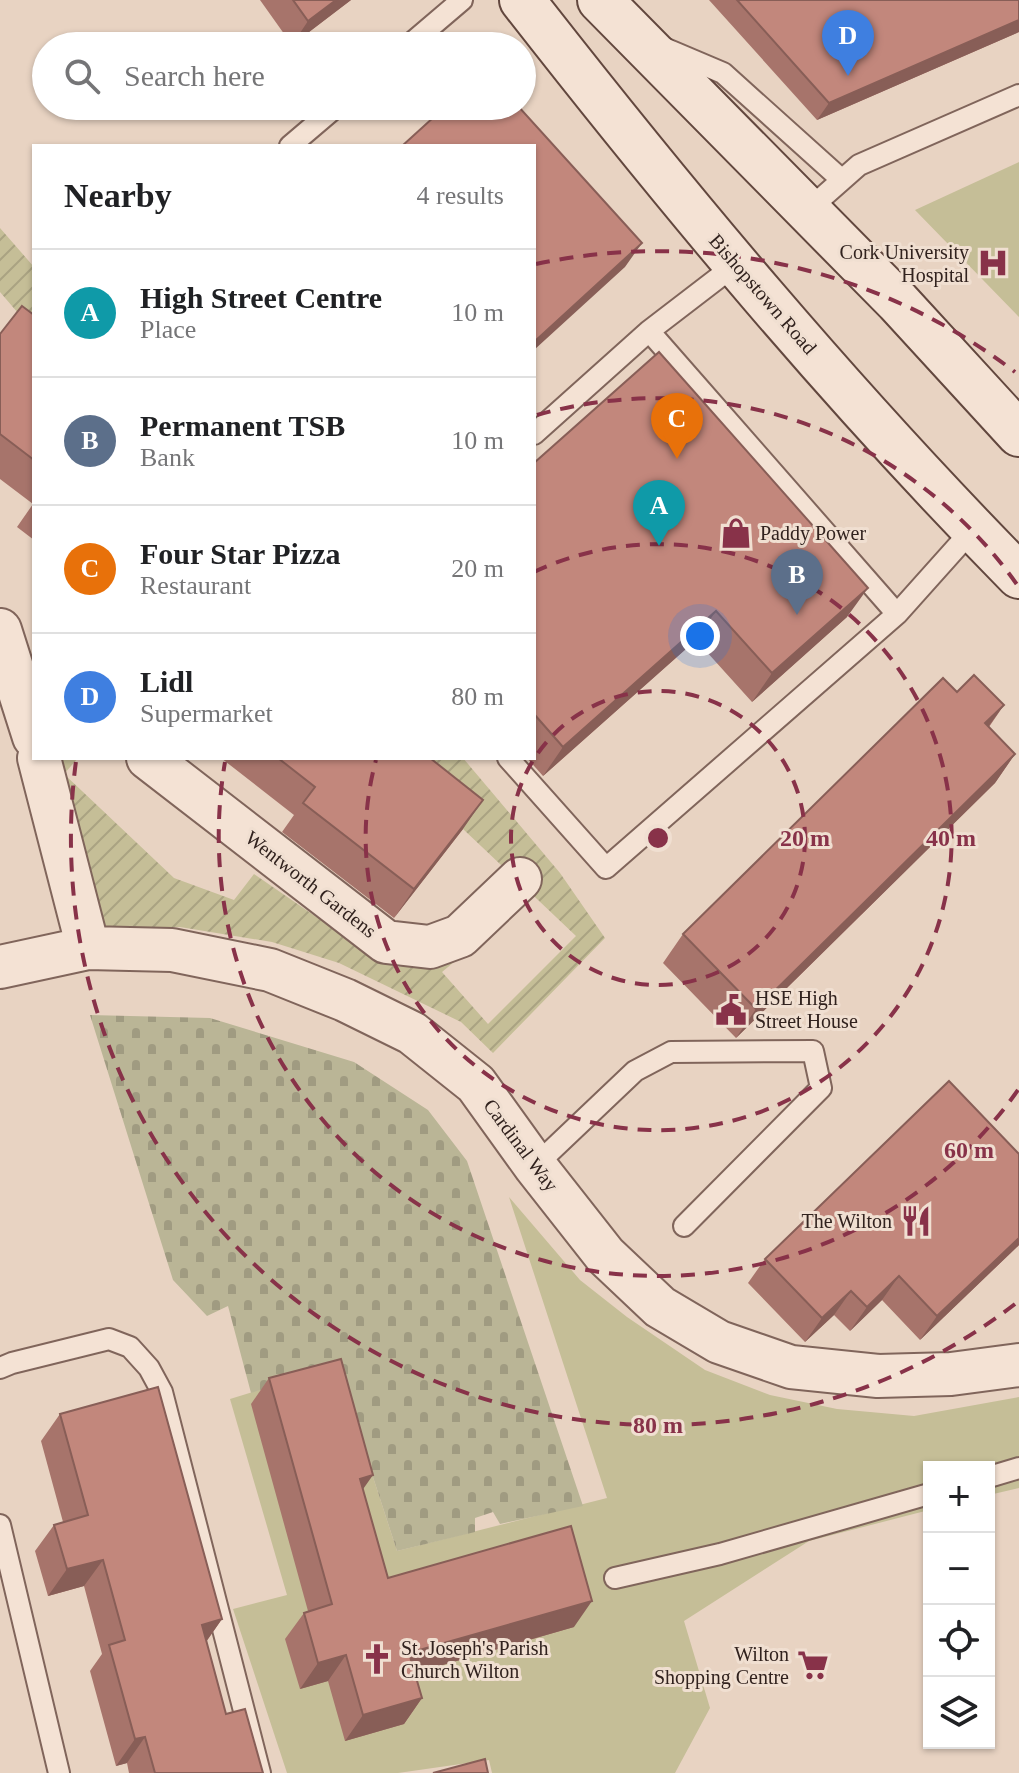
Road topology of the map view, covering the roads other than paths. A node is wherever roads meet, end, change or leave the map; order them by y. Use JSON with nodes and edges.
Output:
{"nodes":[{"id":1,"x":462,"y":0,"type":"edge"},
{"id":2,"x":522,"y":0,"type":"edge"},
{"id":3,"x":600,"y":0,"type":"edge"},
{"id":4,"x":424,"y":32,"type":"edge"},
{"id":5,"x":638,"y":37,"type":"junction"},
{"id":6,"x":1019,"y":95,"type":"edge"},
{"id":7,"x":321,"y":120,"type":"edge"},
{"id":8,"x":292,"y":144,"type":"edge"},
{"id":9,"x":842,"y":180,"type":"junction"},
{"id":10,"x":808,"y":210,"type":"junction"},
{"id":11,"x":735,"y":265,"type":"junction"},
{"id":12,"x":649,"y":331,"type":"junction"},
{"id":13,"x":536,"y":432,"type":"edge"},
{"id":14,"x":1019,"y":434,"type":"edge"},
{"id":15,"x":973,"y":529,"type":"junction"},
{"id":16,"x":1019,"y":576,"type":"edge"},
{"id":17,"x":897,"y":614,"type":"junction"},
{"id":18,"x":0,"y":630,"type":"edge"},
{"id":19,"x":32,"y":729,"type":"edge"},
{"id":20,"x":40,"y":760,"type":"edge"},
{"id":21,"x":151,"y":760,"type":"edge"},
{"id":22,"x":510,"y":760,"type":"edge"},
{"id":23,"x":520,"y":879,"type":"dead end"},
{"id":24,"x":88,"y":948,"type":"junction"},
{"id":25,"x":0,"y":967,"type":"edge"},
{"id":26,"x":535,"y":1166,"type":"junction"},
{"id":27,"x":684,"y":1226,"type":"dead end"},
{"id":28,"x":1019,"y":1365,"type":"edge"},
{"id":29,"x":0,"y":1368,"type":"edge"},
{"id":30,"x":1019,"y":1468,"type":"edge"},
{"id":31,"x":995,"y":1475,"type":"edge"},
{"id":32,"x":923,"y":1496,"type":"edge"},
{"id":33,"x":0,"y":1525,"type":"edge"},
{"id":34,"x":615,"y":1578,"type":"dead end"},
{"id":35,"x":59,"y":1773,"type":"edge"},
{"id":36,"x":260,"y":1773,"type":"edge"}],
"edges":[{"from":1,"to":4,"type":"lane"},
{"from":2,"to":11,"type":"main road","name":"Bishopstown Road"},
{"from":3,"to":5,"type":"main road"},
{"from":5,"to":9,"type":"lane"},
{"from":5,"to":10,"type":"main road"},
{"from":6,"to":9,"type":"lane"},
{"from":7,"to":8,"type":"lane"},
{"from":9,"to":10,"type":"lane"},
{"from":10,"to":14,"type":"main road"},
{"from":11,"to":12,"type":"lane"},
{"from":11,"to":15,"type":"main road","name":"Bishopstown Road"},
{"from":12,"to":13,"type":"lane"},
{"from":12,"to":17,"type":"lane"},
{"from":15,"to":16,"type":"main road","name":"Bishopstown Road"},
{"from":15,"to":17,"type":"lane"},
{"from":17,"to":22,"type":"lane"},
{"from":18,"to":19,"type":"street"},
{"from":20,"to":24,"type":"street"},
{"from":21,"to":23,"type":"street","name":"Wentworth Gardens"},
{"from":24,"to":25,"type":"street","name":"Cardinal Way"},
{"from":24,"to":26,"type":"street","name":"Cardinal Way"},
{"from":26,"to":27,"type":"lane"},
{"from":26,"to":28,"type":"street","name":"Cardinal Way"},
{"from":29,"to":36,"type":"lane"},
{"from":30,"to":31,"type":"lane"},
{"from":32,"to":34,"type":"lane"},
{"from":33,"to":35,"type":"lane"}]}
